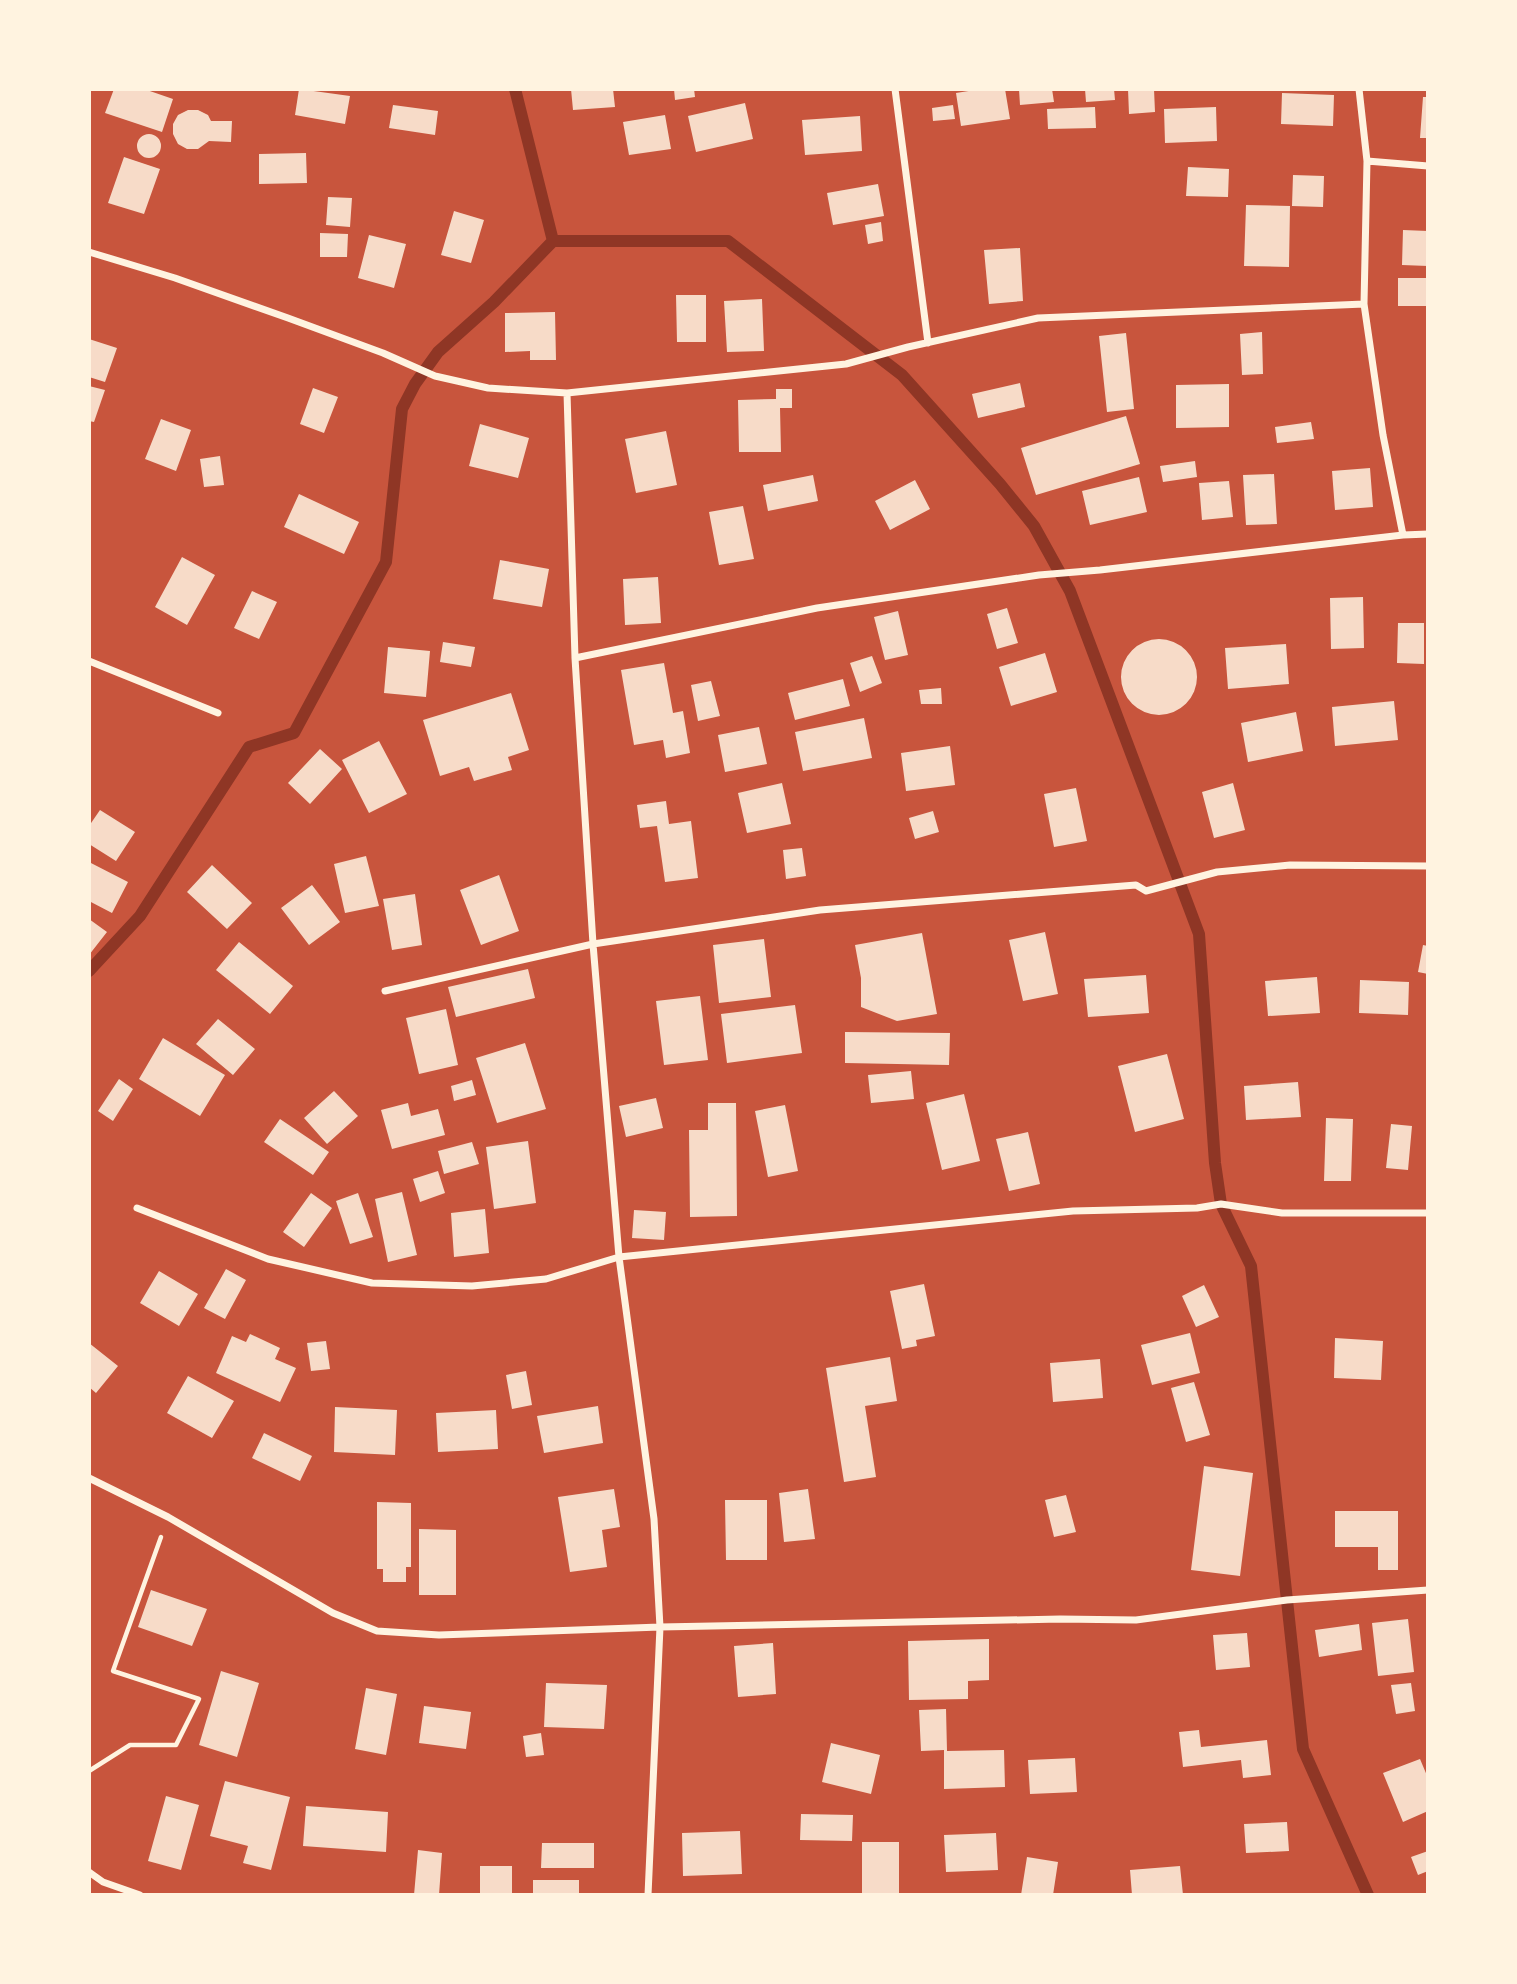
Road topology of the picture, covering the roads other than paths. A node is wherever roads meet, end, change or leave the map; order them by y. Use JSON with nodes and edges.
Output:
{"nodes":[{"id":1,"x":895,"y":89,"type":"edge"},
{"id":2,"x":1359,"y":89,"type":"edge"},
{"id":3,"x":1367,"y":161,"type":"junction"},
{"id":4,"x":1428,"y":166,"type":"edge"},
{"id":5,"x":89,"y":252,"type":"edge"},
{"id":6,"x":1364,"y":304,"type":"junction"},
{"id":7,"x":928,"y":343,"type":"junction"},
{"id":8,"x":567,"y":393,"type":"junction"},
{"id":9,"x":1428,"y":534,"type":"edge"},
{"id":10,"x":1404,"y":535,"type":"junction"},
{"id":11,"x":575,"y":658,"type":"junction"},
{"id":12,"x":89,"y":662,"type":"edge"},
{"id":13,"x":218,"y":713,"type":"dead end"},
{"id":14,"x":1428,"y":866,"type":"edge"},
{"id":15,"x":593,"y":944,"type":"junction"},
{"id":16,"x":385,"y":991,"type":"dead end"},
{"id":17,"x":137,"y":1208,"type":"dead end"},
{"id":18,"x":1428,"y":1213,"type":"edge"},
{"id":19,"x":620,"y":1257,"type":"junction"},
{"id":20,"x":89,"y":1478,"type":"edge"},
{"id":21,"x":1428,"y":1590,"type":"edge"},
{"id":22,"x":660,"y":1627,"type":"junction"},
{"id":23,"x":89,"y":1872,"type":"edge"},
{"id":24,"x":140,"y":1895,"type":"edge"},
{"id":25,"x":648,"y":1895,"type":"edge"}],
"edges":[{"from":1,"to":7,"type":"street"},
{"from":2,"to":3,"type":"street"},
{"from":3,"to":4,"type":"street"},
{"from":3,"to":6,"type":"street"},
{"from":5,"to":8,"type":"street"},
{"from":6,"to":7,"type":"street"},
{"from":6,"to":10,"type":"street"},
{"from":7,"to":8,"type":"street"},
{"from":8,"to":11,"type":"street"},
{"from":9,"to":10,"type":"street"},
{"from":10,"to":11,"type":"street"},
{"from":11,"to":15,"type":"street"},
{"from":12,"to":13,"type":"street"},
{"from":14,"to":15,"type":"street"},
{"from":15,"to":16,"type":"street"},
{"from":15,"to":19,"type":"street"},
{"from":17,"to":19,"type":"street"},
{"from":18,"to":19,"type":"street"},
{"from":19,"to":22,"type":"street"},
{"from":20,"to":22,"type":"street"},
{"from":21,"to":22,"type":"street"},
{"from":22,"to":25,"type":"street"},
{"from":23,"to":24,"type":"street"}]}
